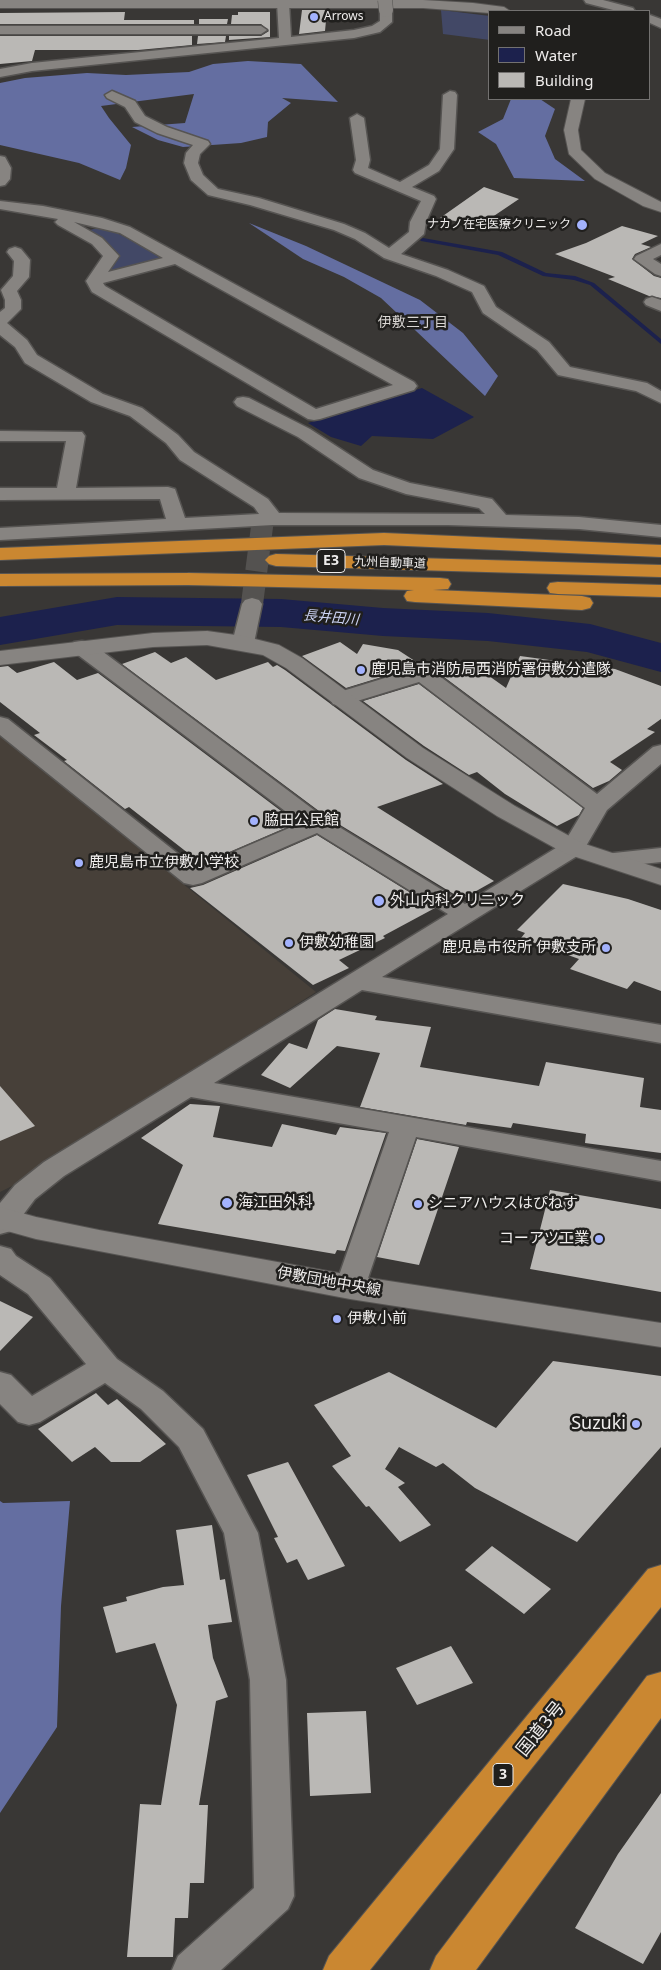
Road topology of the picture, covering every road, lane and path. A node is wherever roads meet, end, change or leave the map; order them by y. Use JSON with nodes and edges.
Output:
{"nodes":[{"id":1,"x":590,"y":0,"type":"edge"},
{"id":2,"x":284,"y":3,"type":"junction"},
{"id":3,"x":0,"y":4,"type":"edge"},
{"id":4,"x":386,"y":5,"type":"edge"},
{"id":5,"x":495,"y":10,"type":"edge"},
{"id":6,"x":625,"y":10,"type":"edge"},
{"id":7,"x":0,"y":30,"type":"edge"},
{"id":8,"x":285,"y":36,"type":"junction"},
{"id":9,"x":28,"y":54,"type":"dead end"},
{"id":10,"x":98,"y":60,"type":"junction"},
{"id":11,"x":0,"y":73,"type":"edge"},
{"id":12,"x":112,"y":95,"type":"dead end"},
{"id":13,"x":450,"y":95,"type":"dead end"},
{"id":14,"x":578,"y":100,"type":"edge"},
{"id":15,"x":357,"y":118,"type":"dead end"},
{"id":16,"x":0,"y":160,"type":"edge"},
{"id":17,"x":0,"y":182,"type":"edge"},
{"id":18,"x":401,"y":187,"type":"junction"},
{"id":19,"x":0,"y":205,"type":"edge"},
{"id":20,"x":661,"y":208,"type":"edge"},
{"id":21,"x":43,"y":211,"type":"junction"},
{"id":22,"x":661,"y":249,"type":"edge"},
{"id":23,"x":15,"y":252,"type":"dead end"},
{"id":24,"x":390,"y":255,"type":"junction"},
{"id":25,"x":176,"y":259,"type":"junction"},
{"id":26,"x":661,"y":271,"type":"edge"},
{"id":27,"x":94,"y":281,"type":"junction"},
{"id":28,"x":0,"y":321,"type":"edge"},
{"id":29,"x":0,"y":326,"type":"edge"},
{"id":30,"x":661,"y":398,"type":"edge"},
{"id":31,"x":243,"y":402,"type":"dead end"},
{"id":32,"x":0,"y":436,"type":"edge"},
{"id":33,"x":0,"y":494,"type":"edge"},
{"id":34,"x":64,"y":494,"type":"junction"},
{"id":35,"x":273,"y":519,"type":"junction"},
{"id":36,"x":501,"y":521,"type":"junction"},
{"id":37,"x":176,"y":524,"type":"junction"},
{"id":38,"x":661,"y":531,"type":"edge"},
{"id":39,"x":0,"y":534,"type":"edge"},
{"id":40,"x":661,"y":551,"type":"edge"},
{"id":41,"x":0,"y":554,"type":"edge"},
{"id":42,"x":0,"y":558,"type":"edge"},
{"id":43,"x":661,"y":571,"type":"edge"},
{"id":44,"x":10,"y":580,"type":"edge"},
{"id":45,"x":661,"y":591,"type":"edge"},
{"id":46,"x":251,"y":606,"type":"tunnel mouth"},
{"id":47,"x":661,"y":606,"type":"edge"},
{"id":48,"x":244,"y":637,"type":"junction"},
{"id":49,"x":82,"y":647,"type":"junction"},
{"id":50,"x":0,"y":658,"type":"edge"},
{"id":51,"x":341,"y":699,"type":"junction"},
{"id":52,"x":0,"y":724,"type":"edge"},
{"id":53,"x":661,"y":752,"type":"edge"},
{"id":54,"x":598,"y":806,"type":"junction"},
{"id":55,"x":318,"y":824,"type":"junction"},
{"id":56,"x":573,"y":848,"type":"junction"},
{"id":57,"x":661,"y":855,"type":"edge"},
{"id":58,"x":614,"y":860,"type":"junction"},
{"id":59,"x":661,"y":877,"type":"edge"},
{"id":60,"x":465,"y":914,"type":"junction"},
{"id":61,"x":356,"y":981,"type":"junction"},
{"id":62,"x":661,"y":1034,"type":"edge"},
{"id":63,"x":188,"y":1088,"type":"junction"},
{"id":64,"x":405,"y":1126,"type":"junction"},
{"id":65,"x":661,"y":1172,"type":"edge"},
{"id":66,"x":1,"y":1220,"type":"edge"},
{"id":67,"x":0,"y":1257,"type":"edge"},
{"id":68,"x":350,"y":1287,"type":"junction"},
{"id":69,"x":661,"y":1335,"type":"edge"},
{"id":70,"x":106,"y":1367,"type":"junction"},
{"id":71,"x":0,"y":1384,"type":"edge"},
{"id":72,"x":661,"y":1580,"type":"edge"},
{"id":73,"x":661,"y":1688,"type":"edge"},
{"id":74,"x":192,"y":1970,"type":"edge"},
{"id":75,"x":344,"y":1970,"type":"edge"},
{"id":76,"x":451,"y":1970,"type":"edge"}],
"edges":[{"from":1,"to":6,"type":"street"},
{"from":2,"to":3,"type":"street"},
{"from":2,"to":5,"type":"street"},
{"from":2,"to":8,"type":"street"},
{"from":4,"to":8,"type":"street"},
{"from":7,"to":8,"type":"street"},
{"from":8,"to":10,"type":"street"},
{"from":9,"to":10,"type":"street"},
{"from":10,"to":11,"type":"street"},
{"from":12,"to":24,"type":"street"},
{"from":13,"to":18,"type":"street"},
{"from":14,"to":20,"type":"street"},
{"from":15,"to":18,"type":"street"},
{"from":16,"to":17,"type":"street"},
{"from":18,"to":24,"type":"street"},
{"from":19,"to":21,"type":"street"},
{"from":21,"to":25,"type":"street"},
{"from":21,"to":27,"type":"street"},
{"from":22,"to":26,"type":"street"},
{"from":23,"to":28,"type":"street"},
{"from":24,"to":30,"type":"street"},
{"from":25,"to":27,"type":"street"},
{"from":25,"to":27,"type":"street"},
{"from":29,"to":35,"type":"street"},
{"from":31,"to":36,"type":"street"},
{"from":32,"to":34,"type":"street"},
{"from":33,"to":34,"type":"street"},
{"from":34,"to":37,"type":"street"},
{"from":35,"to":36,"type":"street"},
{"from":35,"to":37,"type":"street"},
{"from":36,"to":38,"type":"street"},
{"from":37,"to":39,"type":"street"},
{"from":40,"to":41,"type":"highway"},
{"from":42,"to":43,"type":"highway","name":"九州自動車道","number":"E3"},
{"from":44,"to":45,"type":"highway","name":"九州自動車道","number":"E3"},
{"from":44,"to":47,"type":"highway"},
{"from":46,"to":48,"type":"street"},
{"from":48,"to":49,"type":"street"},
{"from":48,"to":51,"type":"street"},
{"from":49,"to":50,"type":"street"},
{"from":49,"to":55,"type":"street"},
{"from":51,"to":54,"type":"street"},
{"from":51,"to":56,"type":"street"},
{"from":52,"to":55,"type":"street"},
{"from":53,"to":54,"type":"street"},
{"from":54,"to":56,"type":"street"},
{"from":55,"to":60,"type":"street"},
{"from":56,"to":58,"type":"street"},
{"from":56,"to":60,"type":"street"},
{"from":57,"to":58,"type":"street"},
{"from":58,"to":59,"type":"street"},
{"from":60,"to":61,"type":"street"},
{"from":61,"to":62,"type":"street"},
{"from":61,"to":63,"type":"street"},
{"from":63,"to":64,"type":"street"},
{"from":63,"to":66,"type":"street"},
{"from":64,"to":65,"type":"street"},
{"from":64,"to":68,"type":"street"},
{"from":66,"to":68,"type":"street","name":"伊敷団地中央線"},
{"from":67,"to":70,"type":"street"},
{"from":68,"to":69,"type":"street","name":"伊敷団地中央線"},
{"from":70,"to":71,"type":"street"},
{"from":70,"to":74,"type":"street"},
{"from":72,"to":75,"type":"highway","name":"国道3号","number":"3"},
{"from":73,"to":76,"type":"highway"}]}
